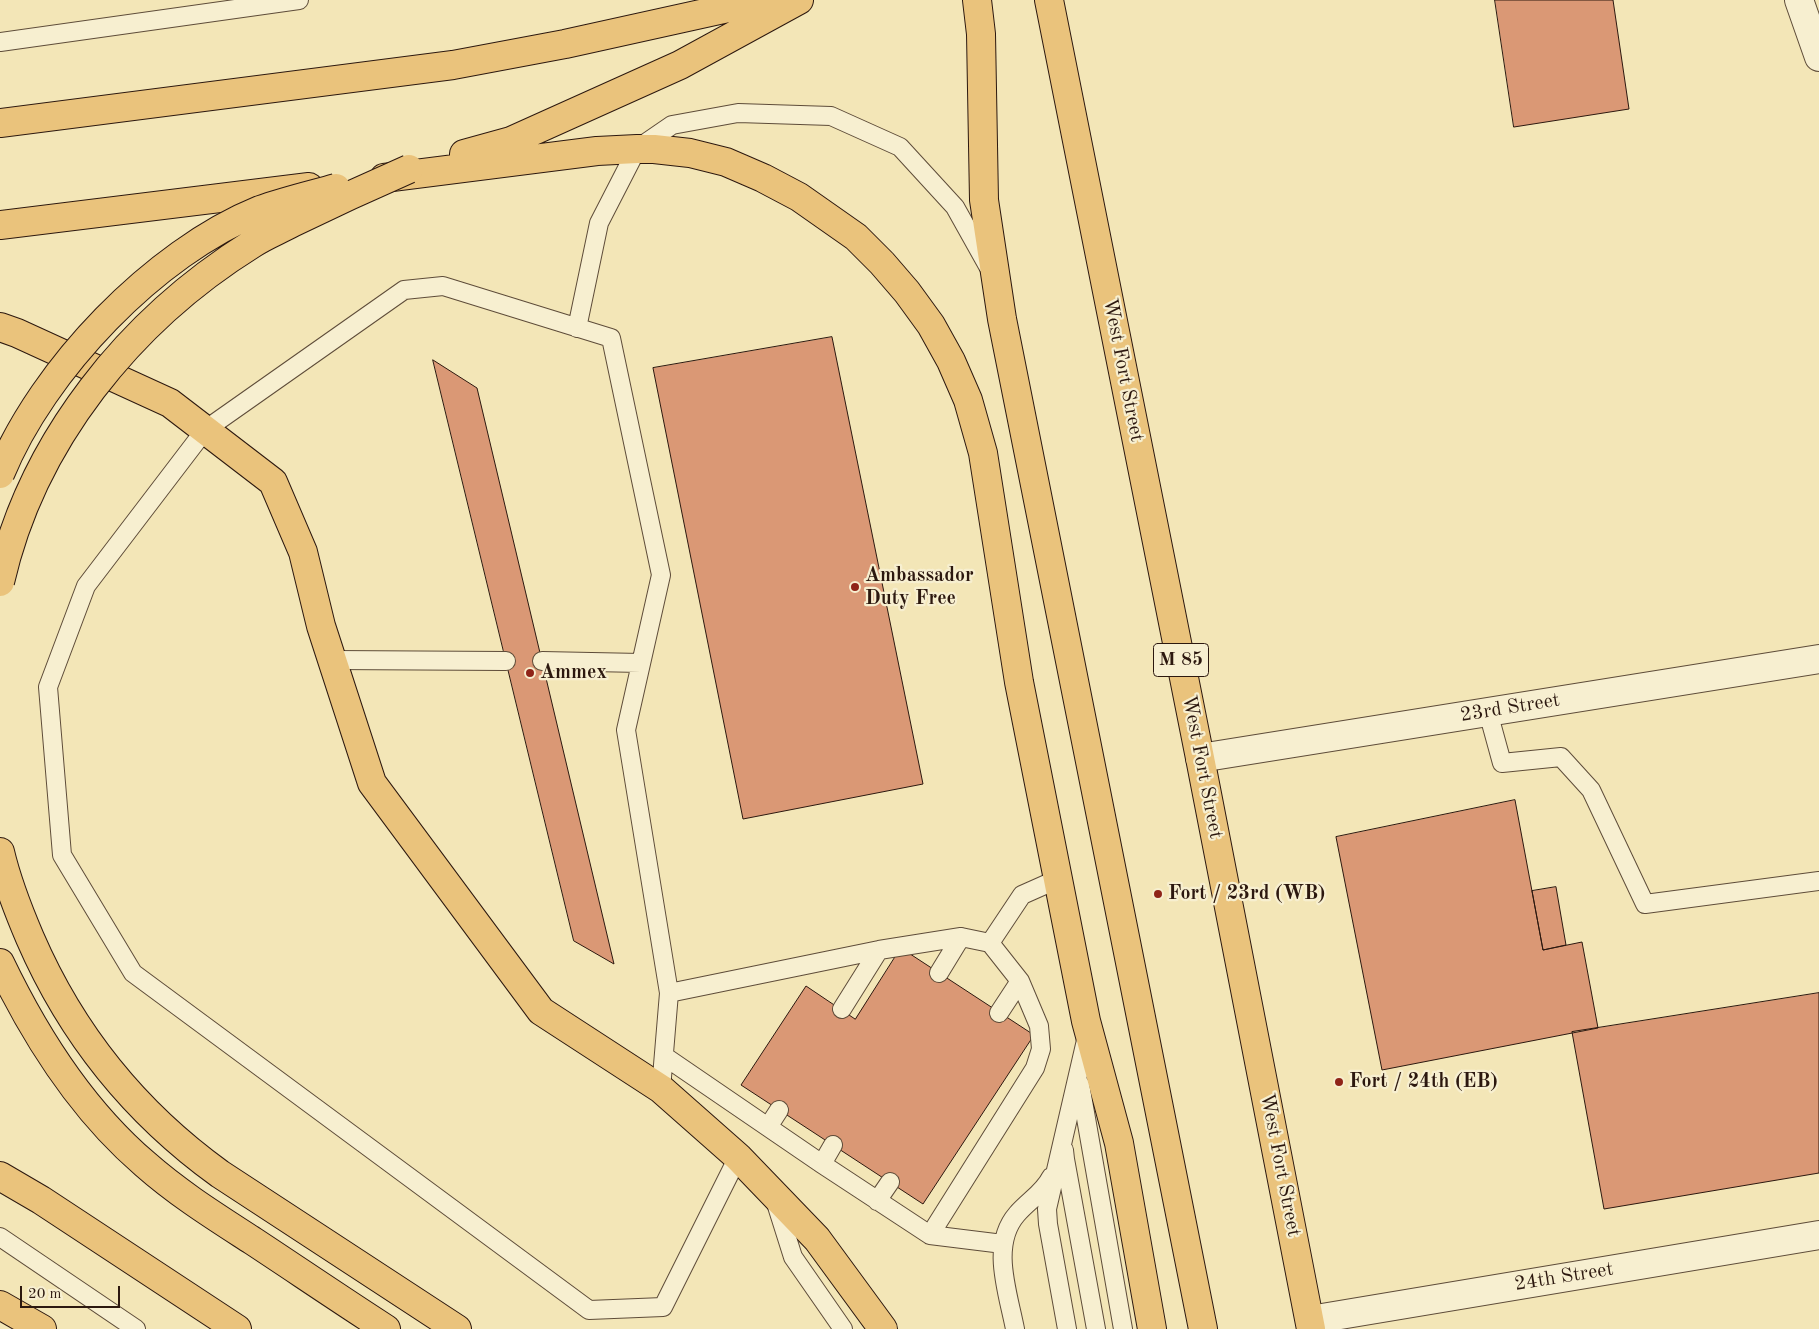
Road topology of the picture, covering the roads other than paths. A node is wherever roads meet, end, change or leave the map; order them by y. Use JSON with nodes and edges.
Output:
{"nodes":[{"id":1,"x":299,"y":0,"type":"edge"},
{"id":2,"x":764,"y":0,"type":"edge"},
{"id":3,"x":799,"y":0,"type":"edge"},
{"id":4,"x":977,"y":0,"type":"edge"},
{"id":5,"x":1049,"y":0,"type":"edge"},
{"id":6,"x":1799,"y":0,"type":"edge"},
{"id":7,"x":0,"y":42,"type":"edge"},
{"id":8,"x":1819,"y":57,"type":"edge"},
{"id":9,"x":0,"y":123,"type":"edge"},
{"id":10,"x":636,"y":149,"type":"junction"},
{"id":11,"x":409,"y":168,"type":"junction"},
{"id":12,"x":0,"y":225,"type":"edge"},
{"id":13,"x":996,"y":280,"type":"junction"},
{"id":14,"x":0,"y":328,"type":"edge"},
{"id":15,"x":578,"y":328,"type":"junction"},
{"id":16,"x":205,"y":430,"type":"junction"},
{"id":17,"x":0,"y":474,"type":"edge"},
{"id":18,"x":0,"y":582,"type":"edge"},
{"id":19,"x":1819,"y":659,"type":"edge"},
{"id":20,"x":333,"y":660,"type":"junction"},
{"id":21,"x":506,"y":661,"type":"dead end"},
{"id":22,"x":542,"y":661,"type":"dead end"},
{"id":23,"x":641,"y":663,"type":"junction"},
{"id":24,"x":1488,"y":712,"type":"junction"},
{"id":25,"x":1200,"y":758,"type":"junction"},
{"id":26,"x":0,"y":852,"type":"edge"},
{"id":27,"x":1058,"y":879,"type":"junction"},
{"id":28,"x":1819,"y":881,"type":"edge"},
{"id":29,"x":961,"y":937,"type":"junction"},
{"id":30,"x":990,"y":943,"type":"junction"},
{"id":31,"x":879,"y":950,"type":"junction"},
{"id":32,"x":0,"y":963,"type":"edge"},
{"id":33,"x":940,"y":973,"type":"dead end"},
{"id":34,"x":1020,"y":981,"type":"junction"},
{"id":35,"x":669,"y":992,"type":"junction"},
{"id":36,"x":842,"y":1009,"type":"dead end"},
{"id":37,"x":999,"y":1013,"type":"dead end"},
{"id":38,"x":1086,"y":1021,"type":"junction"},
{"id":39,"x":664,"y":1056,"type":"junction"},
{"id":40,"x":1081,"y":1064,"type":"junction"},
{"id":41,"x":661,"y":1089,"type":"junction"},
{"id":42,"x":779,"y":1110,"type":"dead end"},
{"id":43,"x":768,"y":1127,"type":"junction"},
{"id":44,"x":1065,"y":1130,"type":"junction"},
{"id":45,"x":833,"y":1145,"type":"dead end"},
{"id":46,"x":738,"y":1157,"type":"junction"},
{"id":47,"x":1057,"y":1162,"type":"junction"},
{"id":48,"x":822,"y":1164,"type":"junction"},
{"id":49,"x":0,"y":1176,"type":"edge"},
{"id":50,"x":890,"y":1182,"type":"dead end"},
{"id":51,"x":772,"y":1190,"type":"junction"},
{"id":52,"x":877,"y":1201,"type":"junction"},
{"id":53,"x":930,"y":1235,"type":"junction"},
{"id":54,"x":1819,"y":1235,"type":"edge"},
{"id":55,"x":0,"y":1236,"type":"edge"},
{"id":56,"x":1002,"y":1244,"type":"junction"},
{"id":57,"x":0,"y":1306,"type":"edge"},
{"id":58,"x":1310,"y":1324,"type":"edge"},
{"id":59,"x":42,"y":1329,"type":"edge"},
{"id":60,"x":136,"y":1329,"type":"edge"},
{"id":61,"x":238,"y":1329,"type":"edge"},
{"id":62,"x":386,"y":1329,"type":"edge"},
{"id":63,"x":457,"y":1329,"type":"edge"},
{"id":64,"x":843,"y":1329,"type":"edge"},
{"id":65,"x":883,"y":1329,"type":"edge"},
{"id":66,"x":1015,"y":1329,"type":"edge"},
{"id":67,"x":1068,"y":1329,"type":"edge"},
{"id":68,"x":1096,"y":1329,"type":"edge"},
{"id":69,"x":1123,"y":1329,"type":"edge"},
{"id":70,"x":1152,"y":1329,"type":"edge"},
{"id":71,"x":1203,"y":1329,"type":"edge"}],
"edges":[{"from":1,"to":7,"type":"lane"},
{"from":2,"to":9,"type":"main road"},
{"from":3,"to":11,"type":"main road"},
{"from":4,"to":13,"type":"main road"},
{"from":5,"to":25,"type":"main road","name":"West Fort Street","number":"M 85"},
{"from":6,"to":8,"type":"street"},
{"from":10,"to":12,"type":"main road"},
{"from":10,"to":13,"type":"lane"},
{"from":10,"to":15,"type":"lane"},
{"from":10,"to":27,"type":"main road"},
{"from":11,"to":17,"type":"main road","bridge":true},
{"from":11,"to":18,"type":"main road","bridge":true},
{"from":13,"to":71,"type":"main road"},
{"from":14,"to":16,"type":"main road"},
{"from":15,"to":16,"type":"lane"},
{"from":15,"to":23,"type":"lane"},
{"from":16,"to":20,"type":"main road"},
{"from":16,"to":46,"type":"lane"},
{"from":19,"to":24,"type":"street","name":"23rd Street"},
{"from":20,"to":21,"type":"lane"},
{"from":20,"to":41,"type":"main road"},
{"from":22,"to":23,"type":"lane"},
{"from":23,"to":35,"type":"lane"},
{"from":24,"to":25,"type":"street","name":"23rd Street"},
{"from":24,"to":28,"type":"lane"},
{"from":25,"to":58,"type":"main road","name":"West Fort Street","number":"M 85"},
{"from":26,"to":63,"type":"main road"},
{"from":27,"to":30,"type":"lane"},
{"from":27,"to":38,"type":"main road"},
{"from":29,"to":30,"type":"lane"},
{"from":29,"to":31,"type":"lane"},
{"from":29,"to":33,"type":"lane"},
{"from":30,"to":34,"type":"lane"},
{"from":31,"to":35,"type":"lane"},
{"from":31,"to":36,"type":"lane"},
{"from":32,"to":62,"type":"main road"},
{"from":34,"to":37,"type":"lane"},
{"from":34,"to":53,"type":"lane"},
{"from":35,"to":39,"type":"lane"},
{"from":38,"to":40,"type":"lane"},
{"from":38,"to":70,"type":"main road"},
{"from":39,"to":41,"type":"lane"},
{"from":39,"to":43,"type":"lane"},
{"from":40,"to":44,"type":"lane"},
{"from":40,"to":69,"type":"lane"},
{"from":41,"to":46,"type":"main road"},
{"from":42,"to":43,"type":"lane"},
{"from":43,"to":48,"type":"lane"},
{"from":44,"to":47,"type":"lane"},
{"from":44,"to":68,"type":"lane"},
{"from":45,"to":48,"type":"lane"},
{"from":46,"to":51,"type":"main road"},
{"from":47,"to":56,"type":"lane"},
{"from":47,"to":67,"type":"lane"},
{"from":48,"to":52,"type":"lane"},
{"from":49,"to":61,"type":"main road"},
{"from":50,"to":52,"type":"lane"},
{"from":51,"to":64,"type":"lane"},
{"from":51,"to":65,"type":"main road"},
{"from":52,"to":53,"type":"lane"},
{"from":53,"to":56,"type":"lane"},
{"from":54,"to":58,"type":"street","name":"24th Street"},
{"from":55,"to":60,"type":"lane"},
{"from":56,"to":66,"type":"lane"},
{"from":57,"to":59,"type":"main road"}]}
